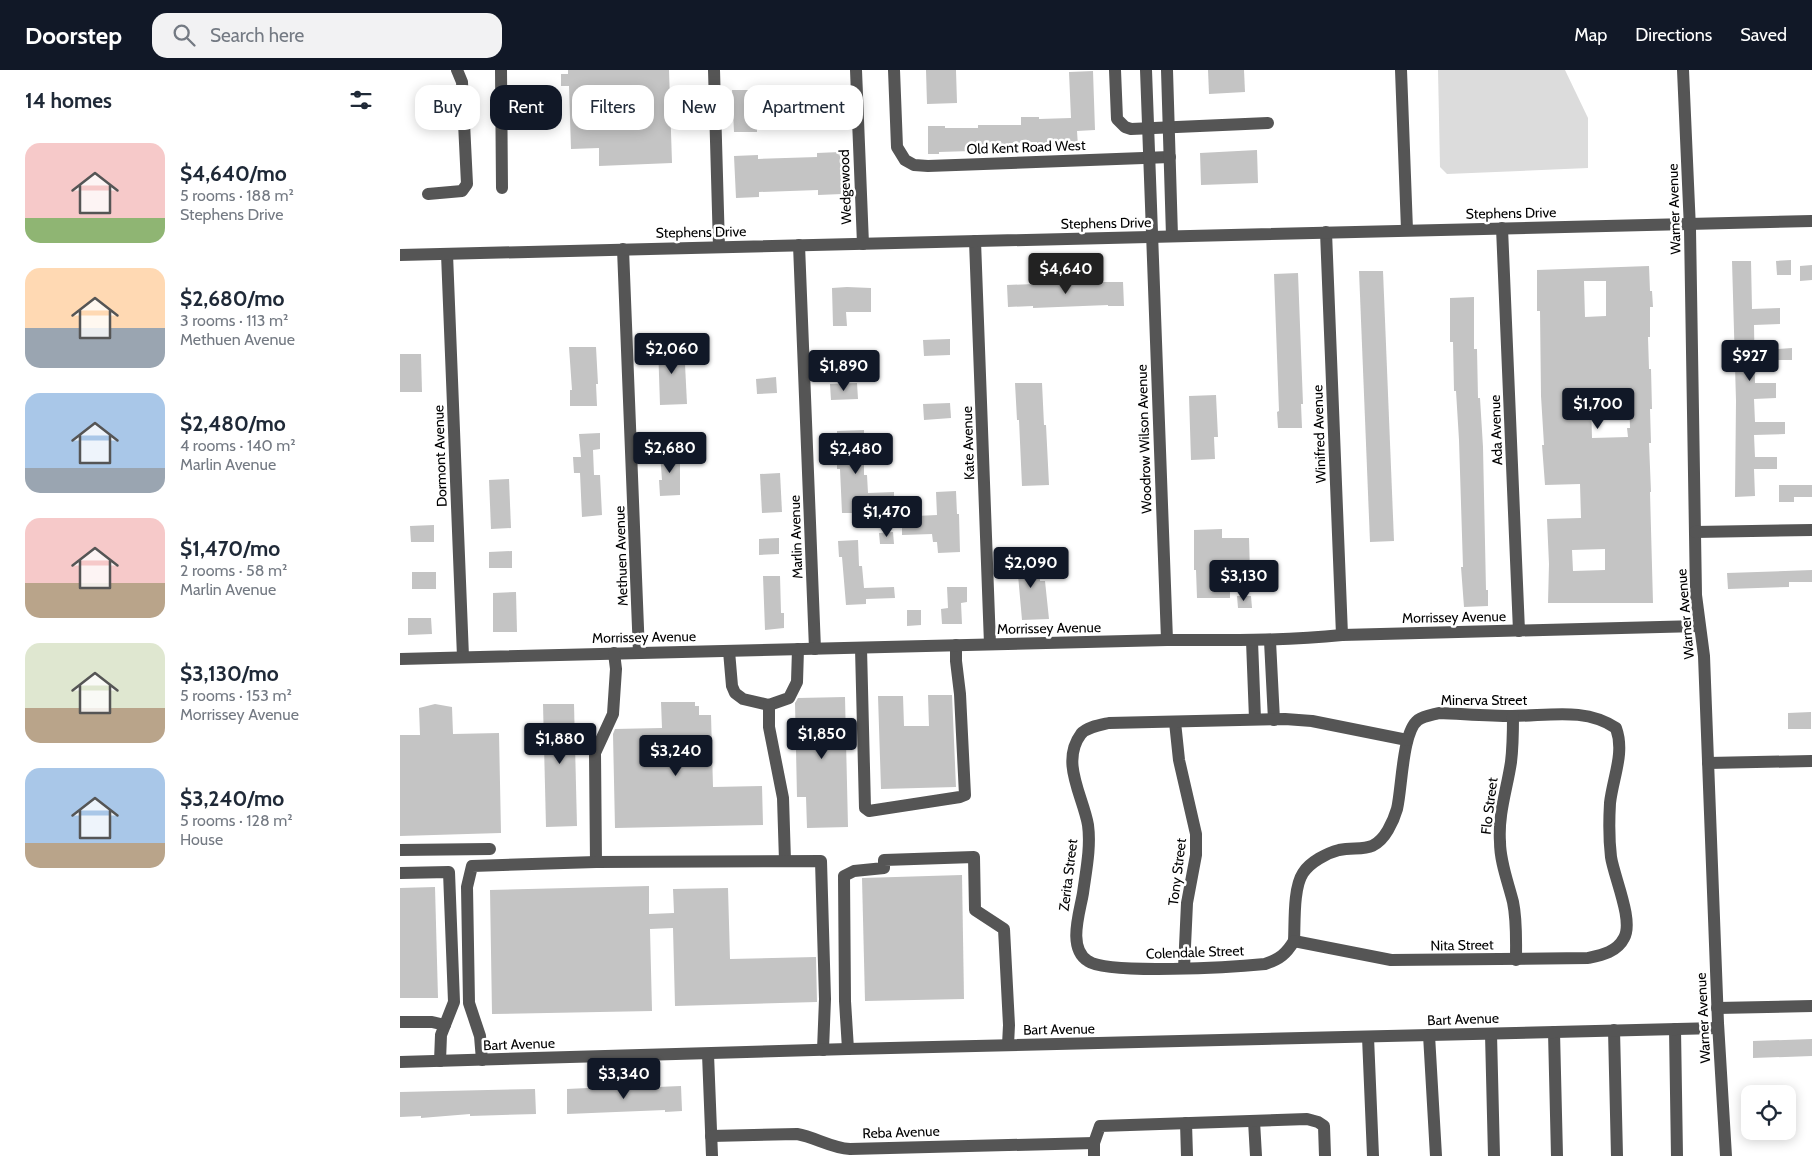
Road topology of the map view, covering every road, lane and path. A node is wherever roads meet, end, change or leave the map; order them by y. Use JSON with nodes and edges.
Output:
{"nodes":[{"id":1,"x":457,"y":70,"type":"edge"},
{"id":2,"x":501,"y":70,"type":"edge"},
{"id":3,"x":714,"y":70,"type":"edge"},
{"id":4,"x":856,"y":70,"type":"edge"},
{"id":5,"x":894,"y":70,"type":"edge"},
{"id":6,"x":1115,"y":70,"type":"edge"},
{"id":7,"x":1146,"y":70,"type":"edge"},
{"id":8,"x":1167,"y":70,"type":"edge"},
{"id":9,"x":1401,"y":70,"type":"edge"},
{"id":10,"x":1683,"y":70,"type":"edge"},
{"id":11,"x":1268,"y":123,"type":"dead end"},
{"id":12,"x":1169,"y":127,"type":"junction"},
{"id":13,"x":1148,"y":128,"type":"junction"},
{"id":14,"x":1170,"y":157,"type":"junction"},
{"id":15,"x":1149,"y":158,"type":"junction"},
{"id":16,"x":502,"y":188,"type":"dead end"},
{"id":17,"x":428,"y":194,"type":"dead end"},
{"id":18,"x":1812,"y":221,"type":"edge"},
{"id":19,"x":1690,"y":223,"type":"junction"},
{"id":20,"x":1502,"y":228,"type":"junction"},
{"id":21,"x":1407,"y":230,"type":"junction"},
{"id":22,"x":1326,"y":232,"type":"junction"},
{"id":23,"x":1151,"y":236,"type":"junction"},
{"id":24,"x":1172,"y":236,"type":"junction"},
{"id":25,"x":975,"y":241,"type":"junction"},
{"id":26,"x":863,"y":244,"type":"junction"},
{"id":27,"x":799,"y":245,"type":"junction"},
{"id":28,"x":719,"y":247,"type":"junction"},
{"id":29,"x":623,"y":249,"type":"junction"},
{"id":30,"x":447,"y":254,"type":"junction"},
{"id":31,"x":400,"y":255,"type":"edge"},
{"id":32,"x":1812,"y":530,"type":"edge"},
{"id":33,"x":1695,"y":532,"type":"junction"},
{"id":34,"x":1699,"y":626,"type":"junction"},
{"id":35,"x":1519,"y":631,"type":"junction"},
{"id":36,"x":1342,"y":635,"type":"junction"},
{"id":37,"x":1167,"y":640,"type":"junction"},
{"id":38,"x":1252,"y":640,"type":"junction"},
{"id":39,"x":1270,"y":640,"type":"junction"},
{"id":40,"x":990,"y":644,"type":"junction"},
{"id":41,"x":956,"y":645,"type":"junction"},
{"id":42,"x":815,"y":648,"type":"junction"},
{"id":43,"x":861,"y":648,"type":"junction"},
{"id":44,"x":798,"y":649,"type":"junction"},
{"id":45,"x":729,"y":651,"type":"junction"},
{"id":46,"x":639,"y":652,"type":"junction"},
{"id":47,"x":614,"y":653,"type":"junction"},
{"id":48,"x":463,"y":657,"type":"junction"},
{"id":49,"x":400,"y":659,"type":"edge"},
{"id":50,"x":769,"y":705,"type":"junction"},
{"id":51,"x":1513,"y":716,"type":"junction"},
{"id":52,"x":1255,"y":719,"type":"junction"},
{"id":53,"x":1274,"y":720,"type":"junction"},
{"id":54,"x":1175,"y":722,"type":"junction"},
{"id":55,"x":1408,"y":740,"type":"junction"},
{"id":56,"x":1812,"y":761,"type":"edge"},
{"id":57,"x":1708,"y":763,"type":"junction"},
{"id":58,"x":490,"y":849,"type":"dead end"},
{"id":59,"x":400,"y":850,"type":"edge"},
{"id":60,"x":785,"y":861,"type":"junction"},
{"id":61,"x":596,"y":862,"type":"junction"},
{"id":62,"x":400,"y":873,"type":"edge"},
{"id":63,"x":1625,"y":938,"type":"joint"},
{"id":64,"x":1294,"y":941,"type":"junction"},
{"id":65,"x":1516,"y":960,"type":"junction"},
{"id":66,"x":1087,"y":961,"type":"joint"},
{"id":67,"x":1184,"y":968,"type":"junction"},
{"id":68,"x":1812,"y":1006,"type":"edge"},
{"id":69,"x":1717,"y":1008,"type":"junction"},
{"id":70,"x":400,"y":1022,"type":"edge"},
{"id":71,"x":445,"y":1025,"type":"junction"},
{"id":72,"x":1718,"y":1028,"type":"junction"},
{"id":73,"x":1675,"y":1029,"type":"junction"},
{"id":74,"x":1614,"y":1030,"type":"junction"},
{"id":75,"x":1554,"y":1032,"type":"junction"},
{"id":76,"x":1491,"y":1034,"type":"junction"},
{"id":77,"x":1429,"y":1035,"type":"junction"},
{"id":78,"x":1368,"y":1037,"type":"junction"},
{"id":79,"x":1008,"y":1045,"type":"junction"},
{"id":80,"x":848,"y":1049,"type":"junction"},
{"id":81,"x":823,"y":1050,"type":"junction"},
{"id":82,"x":708,"y":1054,"type":"junction"},
{"id":83,"x":482,"y":1060,"type":"junction"},
{"id":84,"x":440,"y":1061,"type":"junction"},
{"id":85,"x":400,"y":1062,"type":"edge"},
{"id":86,"x":1254,"y":1121,"type":"junction"},
{"id":87,"x":1186,"y":1123,"type":"junction"},
{"id":88,"x":711,"y":1136,"type":"junction"},
{"id":89,"x":1094,"y":1143,"type":"junction"},
{"id":90,"x":712,"y":1156,"type":"edge"},
{"id":91,"x":1094,"y":1156,"type":"edge"},
{"id":92,"x":1187,"y":1156,"type":"edge"},
{"id":93,"x":1256,"y":1156,"type":"edge"},
{"id":94,"x":1325,"y":1156,"type":"edge"},
{"id":95,"x":1372,"y":1156,"type":"edge"},
{"id":96,"x":1436,"y":1156,"type":"edge"},
{"id":97,"x":1494,"y":1156,"type":"edge"},
{"id":98,"x":1556,"y":1156,"type":"edge"},
{"id":99,"x":1617,"y":1156,"type":"edge"},
{"id":100,"x":1677,"y":1156,"type":"edge"},
{"id":101,"x":1726,"y":1156,"type":"edge"}],
"edges":[{"from":1,"to":17,"type":"street"},
{"from":2,"to":16,"type":"street"},
{"from":3,"to":28,"type":"street"},
{"from":4,"to":26,"type":"street","name":"Wedgewood"},
{"from":5,"to":15,"type":"street","name":"Old Kent Road West"},
{"from":6,"to":13,"type":"street"},
{"from":7,"to":13,"type":"street","name":"Woodrow Wilson Avenue"},
{"from":8,"to":12,"type":"street"},
{"from":9,"to":21,"type":"street"},
{"from":10,"to":19,"type":"street","name":"Warner Avenue"},
{"from":11,"to":12,"type":"street"},
{"from":12,"to":13,"type":"street"},
{"from":12,"to":14,"type":"street"},
{"from":13,"to":15,"type":"street","name":"Woodrow Wilson Avenue"},
{"from":14,"to":15,"type":"street","name":"Old Kent Road West"},
{"from":14,"to":24,"type":"street"},
{"from":15,"to":23,"type":"street","name":"Woodrow Wilson Avenue"},
{"from":18,"to":19,"type":"street","name":"Stephens Drive"},
{"from":19,"to":20,"type":"street","name":"Stephens Drive"},
{"from":19,"to":33,"type":"street","name":"Warner Avenue"},
{"from":20,"to":21,"type":"street","name":"Stephens Drive"},
{"from":20,"to":35,"type":"street","name":"Ada Avenue"},
{"from":21,"to":22,"type":"street","name":"Stephens Drive"},
{"from":22,"to":24,"type":"street","name":"Stephens Drive"},
{"from":22,"to":36,"type":"street","name":"Winifred Avenue"},
{"from":23,"to":24,"type":"street","name":"Stephens Drive"},
{"from":23,"to":25,"type":"street","name":"Stephens Drive"},
{"from":23,"to":37,"type":"street","name":"Woodrow Wilson Avenue"},
{"from":25,"to":26,"type":"street","name":"Stephens Drive"},
{"from":25,"to":40,"type":"street","name":"Kate Avenue"},
{"from":26,"to":27,"type":"street","name":"Stephens Drive"},
{"from":27,"to":28,"type":"street","name":"Stephens Drive"},
{"from":27,"to":42,"type":"street","name":"Marlin Avenue"},
{"from":28,"to":29,"type":"street","name":"Stephens Drive"},
{"from":29,"to":30,"type":"street","name":"Stephens Drive"},
{"from":29,"to":46,"type":"street","name":"Methuen Avenue"},
{"from":30,"to":31,"type":"street","name":"Stephens Drive"},
{"from":30,"to":48,"type":"street","name":"Dormont Avenue"},
{"from":32,"to":33,"type":"street"},
{"from":33,"to":34,"type":"street","name":"Warner Avenue"},
{"from":34,"to":35,"type":"street","name":"Morrissey Avenue"},
{"from":34,"to":57,"type":"street","name":"Warner Avenue"},
{"from":35,"to":36,"type":"street","name":"Morrissey Avenue"},
{"from":36,"to":39,"type":"street","name":"Morrissey Avenue"},
{"from":37,"to":38,"type":"street","name":"Morrissey Avenue"},
{"from":37,"to":40,"type":"street","name":"Morrissey Avenue"},
{"from":38,"to":39,"type":"street","name":"Morrissey Avenue"},
{"from":38,"to":52,"type":"street"},
{"from":39,"to":53,"type":"street"},
{"from":40,"to":41,"type":"street","name":"Morrissey Avenue"},
{"from":41,"to":43,"type":"street","name":"Morrissey Avenue"},
{"from":41,"to":43,"type":"street"},
{"from":42,"to":43,"type":"street","name":"Morrissey Avenue"},
{"from":42,"to":44,"type":"street","name":"Morrissey Avenue"},
{"from":44,"to":45,"type":"street","name":"Morrissey Avenue"},
{"from":44,"to":50,"type":"street"},
{"from":45,"to":46,"type":"street","name":"Morrissey Avenue"},
{"from":45,"to":50,"type":"street"},
{"from":46,"to":47,"type":"street","name":"Morrissey Avenue"},
{"from":47,"to":48,"type":"street","name":"Morrissey Avenue"},
{"from":47,"to":61,"type":"street"},
{"from":48,"to":49,"type":"street","name":"Morrissey Avenue"},
{"from":50,"to":60,"type":"street"},
{"from":51,"to":55,"type":"street","name":"Minerva Street"},
{"from":51,"to":63,"type":"street","name":"Minerva Street"},
{"from":51,"to":65,"type":"street","name":"Flo Street"},
{"from":52,"to":53,"type":"street"},
{"from":52,"to":54,"type":"street"},
{"from":53,"to":55,"type":"street"},
{"from":54,"to":66,"type":"street","name":"Zerita Street"},
{"from":54,"to":67,"type":"street","name":"Tony Street"},
{"from":55,"to":64,"type":"street","name":"Minerva Street"},
{"from":56,"to":57,"type":"street"},
{"from":57,"to":69,"type":"street","name":"Warner Avenue"},
{"from":58,"to":59,"type":"street"},
{"from":60,"to":61,"type":"street"},
{"from":60,"to":81,"type":"street"},
{"from":61,"to":83,"type":"street"},
{"from":62,"to":71,"type":"street"},
{"from":63,"to":65,"type":"street","name":"Nita Street"},
{"from":64,"to":65,"type":"street","name":"Nita Street"},
{"from":64,"to":67,"type":"street","name":"Colendale Street"},
{"from":66,"to":67,"type":"street","name":"Colendale Street"},
{"from":68,"to":69,"type":"street"},
{"from":69,"to":72,"type":"street","name":"Warner Avenue"},
{"from":70,"to":71,"type":"street"},
{"from":71,"to":84,"type":"street"},
{"from":72,"to":73,"type":"street","name":"Bart Avenue"},
{"from":72,"to":101,"type":"street","name":"Warner Avenue"},
{"from":73,"to":74,"type":"street","name":"Bart Avenue"},
{"from":73,"to":100,"type":"street"},
{"from":74,"to":75,"type":"street","name":"Bart Avenue"},
{"from":74,"to":99,"type":"street"},
{"from":75,"to":76,"type":"street","name":"Bart Avenue"},
{"from":75,"to":98,"type":"street"},
{"from":76,"to":77,"type":"street","name":"Bart Avenue"},
{"from":76,"to":97,"type":"street"},
{"from":77,"to":78,"type":"street","name":"Bart Avenue"},
{"from":77,"to":96,"type":"street"},
{"from":78,"to":79,"type":"street","name":"Bart Avenue"},
{"from":78,"to":95,"type":"street"},
{"from":79,"to":80,"type":"street","name":"Bart Avenue"},
{"from":79,"to":80,"type":"street"},
{"from":80,"to":81,"type":"street","name":"Bart Avenue"},
{"from":81,"to":82,"type":"street","name":"Bart Avenue"},
{"from":82,"to":83,"type":"street","name":"Bart Avenue"},
{"from":82,"to":88,"type":"street"},
{"from":83,"to":84,"type":"street","name":"Bart Avenue"},
{"from":84,"to":85,"type":"street","name":"Bart Avenue"},
{"from":86,"to":87,"type":"street"},
{"from":86,"to":93,"type":"street"},
{"from":86,"to":94,"type":"street"},
{"from":87,"to":89,"type":"street"},
{"from":87,"to":92,"type":"street"},
{"from":88,"to":89,"type":"street","name":"Reba Avenue"},
{"from":88,"to":90,"type":"street"},
{"from":89,"to":91,"type":"street"}]}
